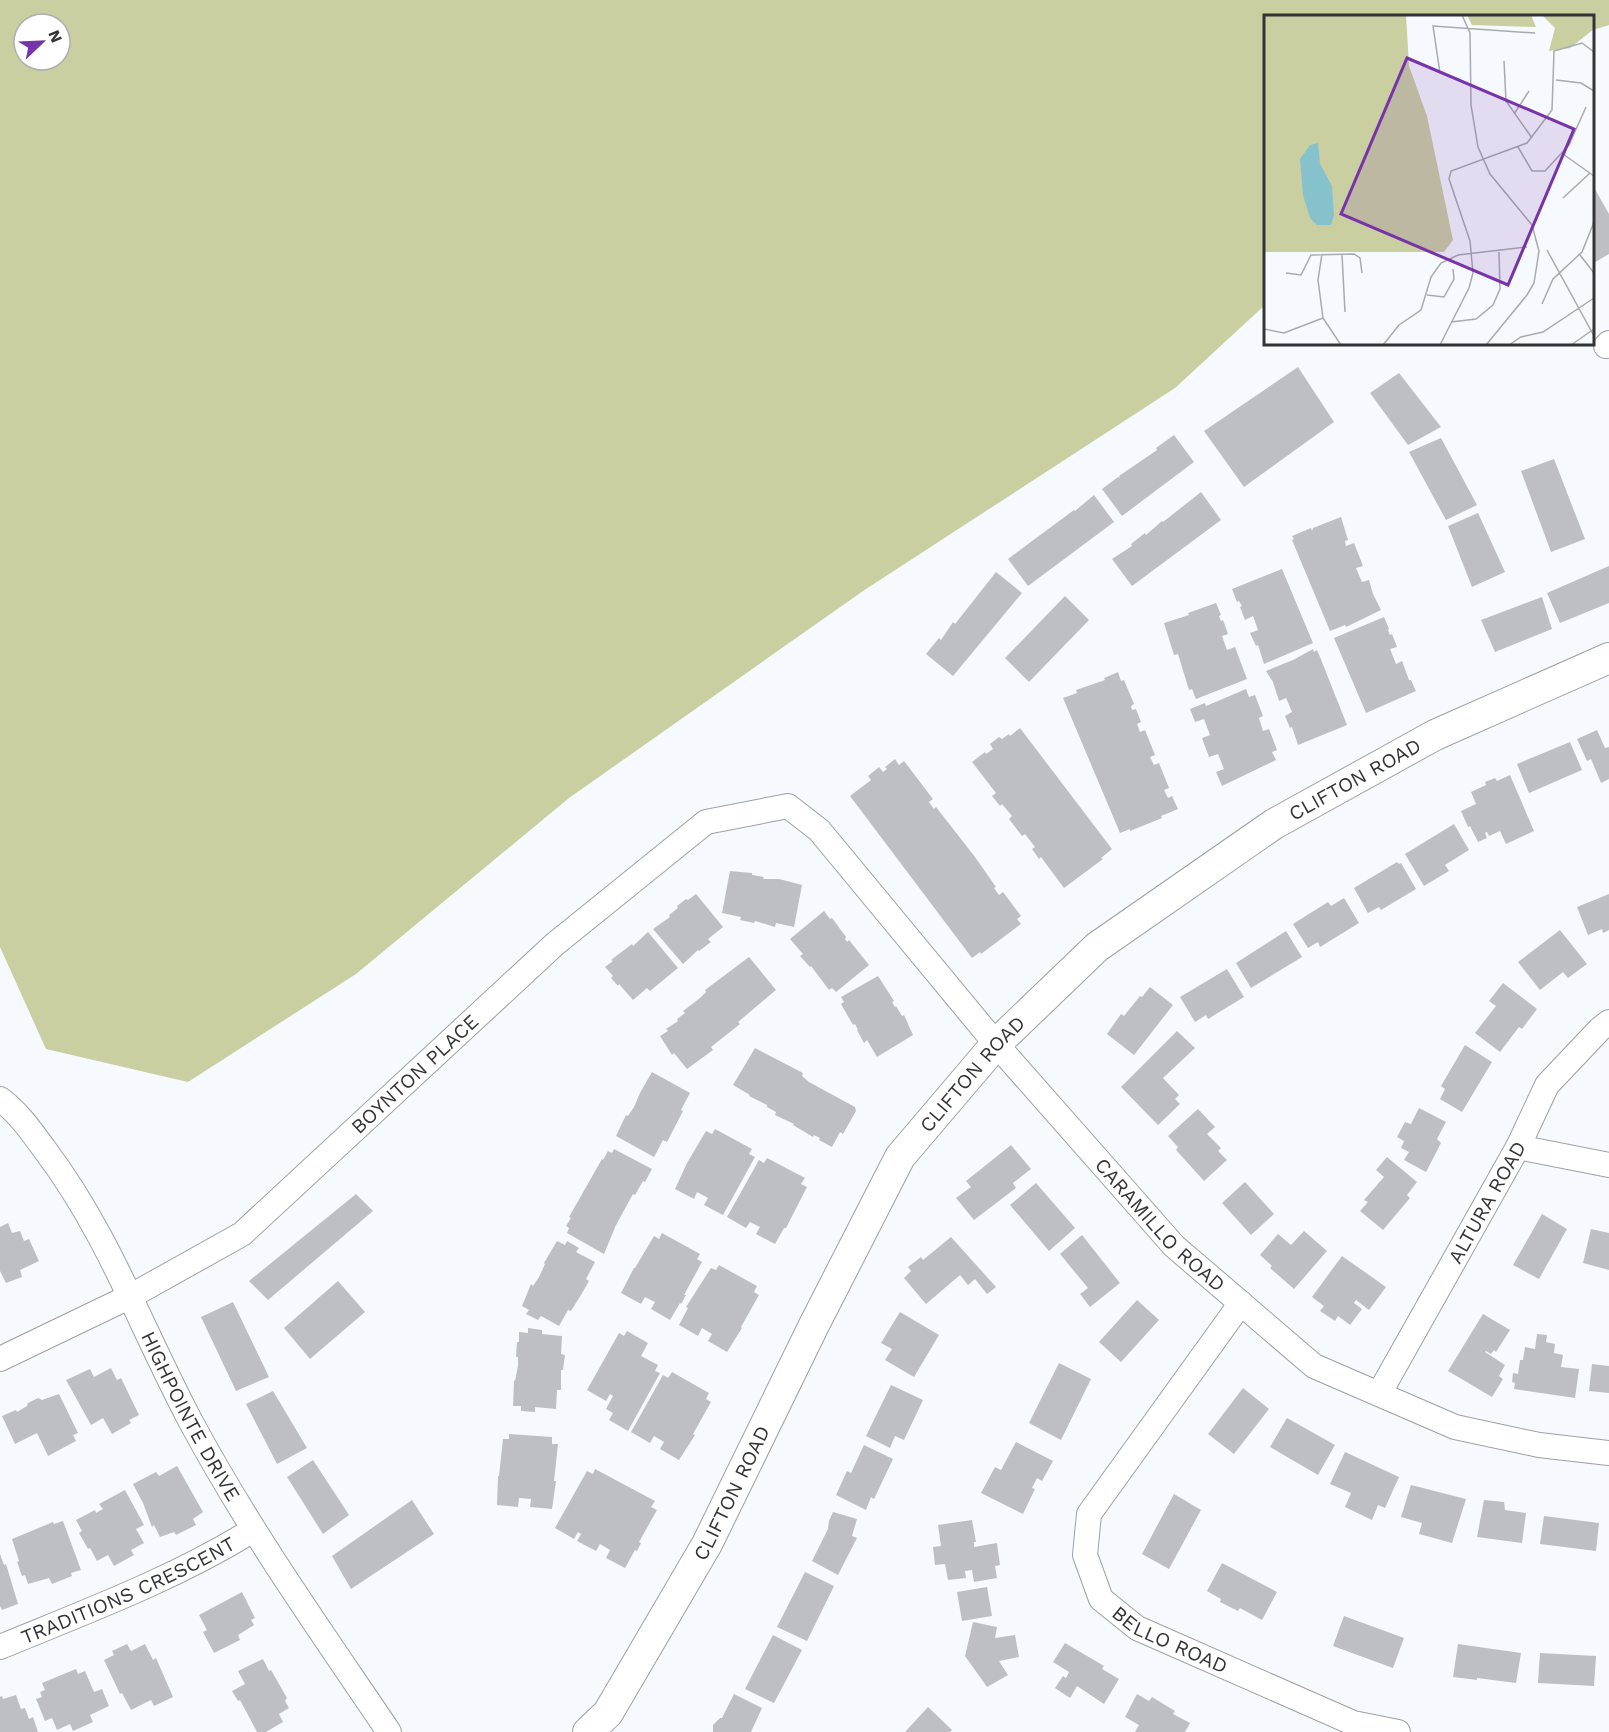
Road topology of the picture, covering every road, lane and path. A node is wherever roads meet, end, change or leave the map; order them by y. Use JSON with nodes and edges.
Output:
{"nodes":[{"id":1,"x":1609,"y":658,"type":"edge"},
{"id":2,"x":819,"y":830,"type":"joint"},
{"id":3,"x":1609,"y":1022,"type":"edge"},
{"id":4,"x":996,"y":1044,"type":"junction"},
{"id":5,"x":0,"y":1099,"type":"edge"},
{"id":6,"x":1518,"y":1147,"type":"junction"},
{"id":7,"x":1609,"y":1165,"type":"edge"},
{"id":8,"x":131,"y":1296,"type":"junction"},
{"id":9,"x":1241,"y":1304,"type":"junction"},
{"id":10,"x":0,"y":1359,"type":"edge"},
{"id":11,"x":1379,"y":1394,"type":"junction"},
{"id":12,"x":1609,"y":1453,"type":"edge"},
{"id":13,"x":253,"y":1530,"type":"junction"},
{"id":14,"x":0,"y":1647,"type":"edge"},
{"id":15,"x":1352,"y":1728,"type":"edge"},
{"id":16,"x":389,"y":1732,"type":"edge"},
{"id":17,"x":588,"y":1732,"type":"edge"},
{"id":18,"x":1398,"y":1732,"type":"edge"}],
"edges":[{"from":1,"to":4,"type":"main road","name":"CLIFTON ROAD"},
{"from":2,"to":4,"type":"street","name":"CARAMILLO ROAD"},
{"from":2,"to":8,"type":"street","name":"BOYNTON PLACE"},
{"from":3,"to":6,"type":"street","name":"ALTURA ROAD"},
{"from":4,"to":9,"type":"street","name":"CARAMILLO ROAD"},
{"from":4,"to":17,"type":"main road","name":"CLIFTON ROAD"},
{"from":5,"to":8,"type":"street","name":"HIGHPOINTE DRIVE"},
{"from":6,"to":7,"type":"street"},
{"from":6,"to":11,"type":"street","name":"ALTURA ROAD"},
{"from":8,"to":10,"type":"street","name":"BOYNTON PLACE"},
{"from":8,"to":13,"type":"street","name":"HIGHPOINTE DRIVE"},
{"from":9,"to":11,"type":"street","name":"CARAMILLO ROAD"},
{"from":9,"to":15,"type":"street","name":"BELLO ROAD"},
{"from":11,"to":12,"type":"street","name":"CARAMILLO ROAD"},
{"from":13,"to":14,"type":"street","name":"TRADITIONS CRESCENT"},
{"from":13,"to":16,"type":"street","name":"HIGHPOINTE DRIVE"},
{"from":15,"to":18,"type":"street","name":"BELLO ROAD"}]}
